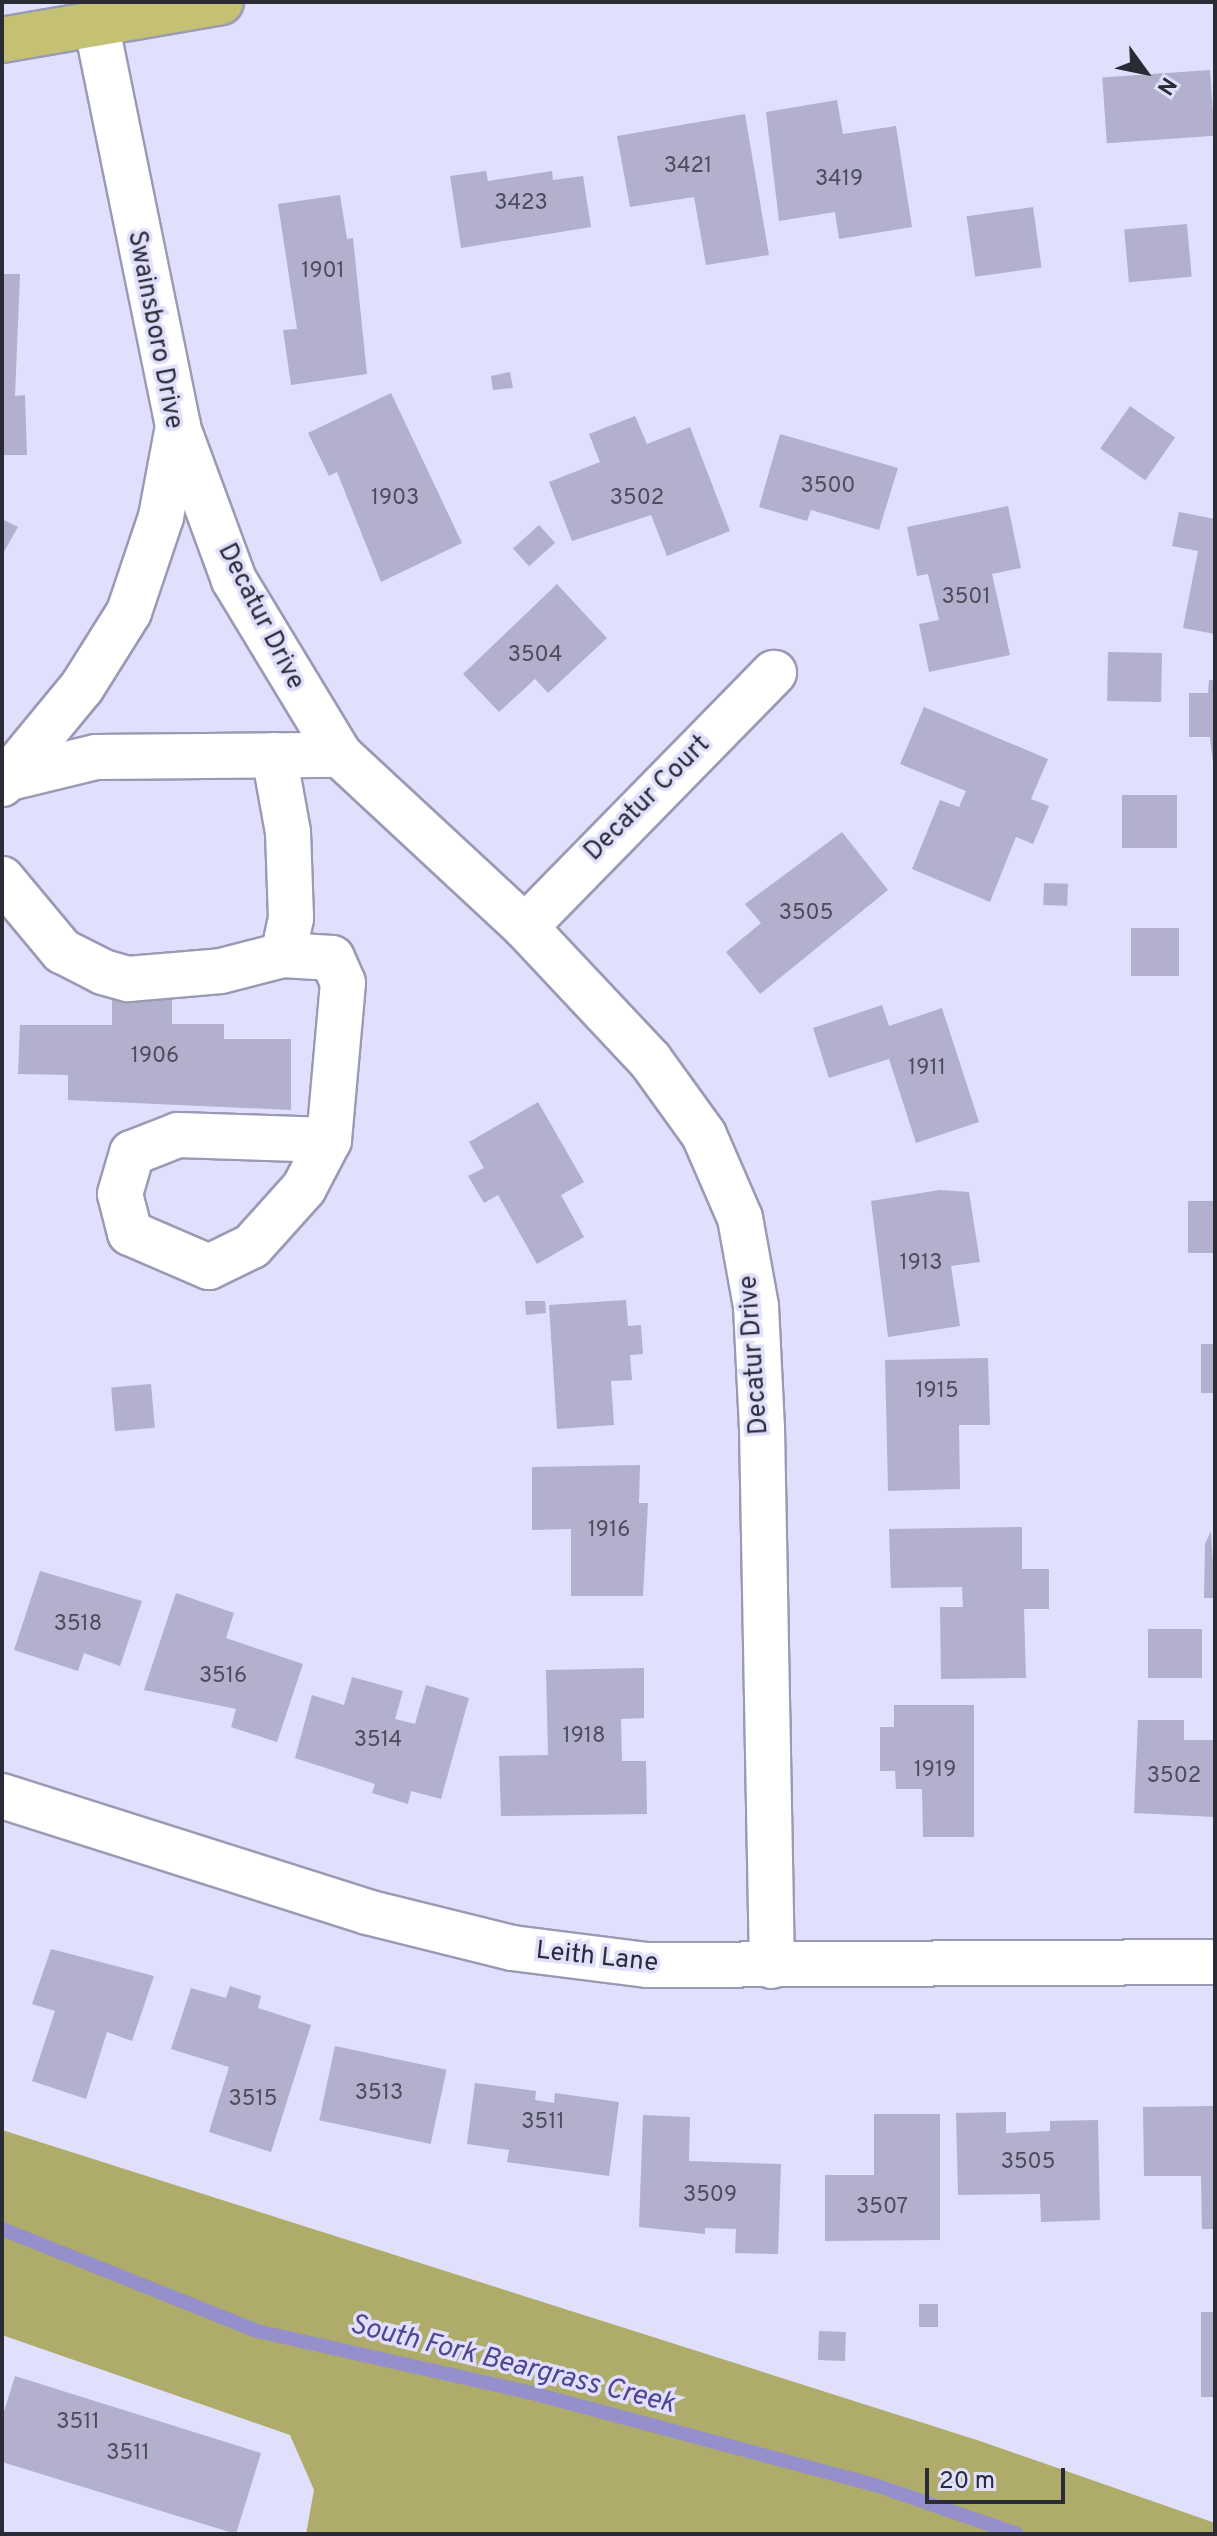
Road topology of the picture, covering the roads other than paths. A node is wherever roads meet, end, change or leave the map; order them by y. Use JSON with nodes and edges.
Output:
{"nodes":[{"id":1,"x":221,"y":2,"type":"edge"},
{"id":2,"x":96,"y":24,"type":"junction"},
{"id":3,"x":2,"y":40,"type":"edge"},
{"id":4,"x":178,"y":426,"type":"junction"},
{"id":5,"x":774,"y":673,"type":"dead end"},
{"id":6,"x":274,"y":755,"type":"junction"},
{"id":7,"x":340,"y":755,"type":"junction"},
{"id":8,"x":5,"y":781,"type":"edge"},
{"id":9,"x":2,"y":879,"type":"edge"},
{"id":10,"x":525,"y":927,"type":"junction"},
{"id":11,"x":283,"y":955,"type":"junction"},
{"id":12,"x":329,"y":1140,"type":"dead end"},
{"id":13,"x":2,"y":1796,"type":"edge"},
{"id":14,"x":1215,"y":1962,"type":"edge"},
{"id":15,"x":772,"y":1966,"type":"junction"}],
"edges":[{"from":1,"to":2,"type":"main road"},
{"from":2,"to":3,"type":"main road"},
{"from":2,"to":4,"type":"street","name":"Swainsboro Drive"},
{"from":4,"to":7,"type":"street","name":"Decatur Drive"},
{"from":4,"to":8,"type":"street","name":"Swainsboro Drive"},
{"from":5,"to":10,"type":"street","name":"Decatur Court"},
{"from":6,"to":7,"type":"street"},
{"from":6,"to":8,"type":"street"},
{"from":6,"to":11,"type":"street"},
{"from":7,"to":10,"type":"street","name":"Decatur Drive"},
{"from":9,"to":11,"type":"street"},
{"from":10,"to":15,"type":"street","name":"Decatur Drive"},
{"from":11,"to":12,"type":"street"},
{"from":13,"to":15,"type":"street","name":"Leith Lane"},
{"from":14,"to":15,"type":"street","name":"Leith Lane"}]}
